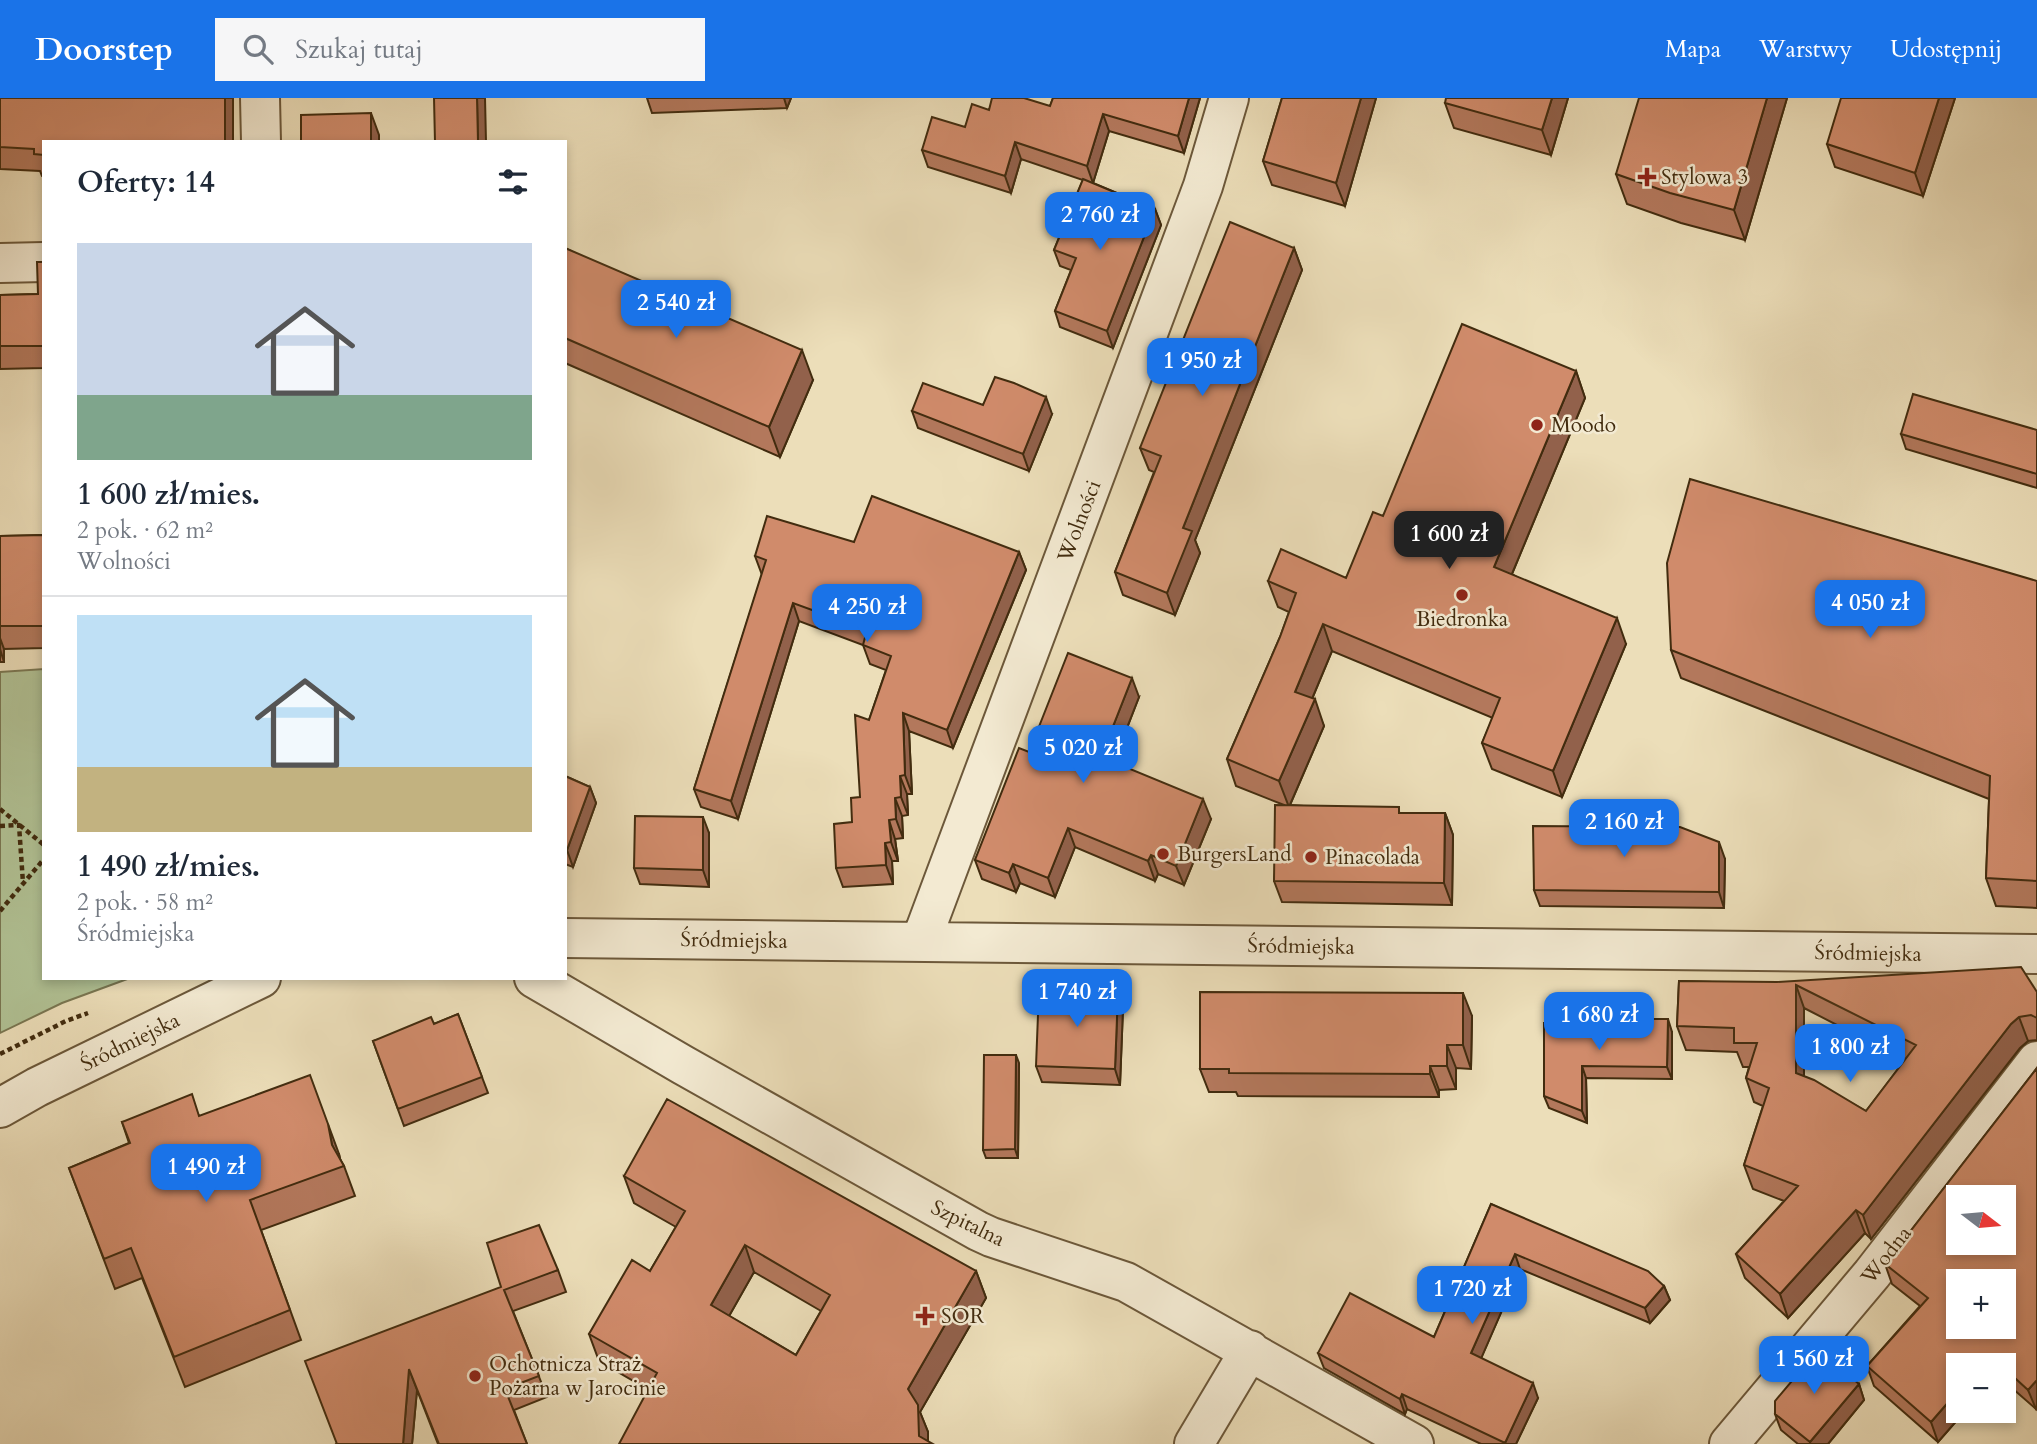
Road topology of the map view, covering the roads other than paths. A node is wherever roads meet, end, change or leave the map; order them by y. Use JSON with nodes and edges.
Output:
{"nodes":[{"id":1,"x":260,"y":98,"type":"edge"},
{"id":2,"x":1229,"y":98,"type":"edge"},
{"id":3,"x":261,"y":140,"type":"edge"},
{"id":4,"x":42,"y":262,"type":"edge"},
{"id":5,"x":0,"y":263,"type":"edge"},
{"id":6,"x":567,"y":938,"type":"edge"},
{"id":7,"x":921,"y":941,"type":"junction"},
{"id":8,"x":2037,"y":954,"type":"edge"},
{"id":9,"x":257,"y":980,"type":"edge"},
{"id":10,"x":537,"y":980,"type":"edge"},
{"id":11,"x":2037,"y":1061,"type":"edge"},
{"id":12,"x":0,"y":1108,"type":"edge"},
{"id":13,"x":1250,"y":1350,"type":"junction"},
{"id":14,"x":1194,"y":1444,"type":"edge"},
{"id":15,"x":1414,"y":1444,"type":"edge"},
{"id":16,"x":1729,"y":1444,"type":"edge"}],
"edges":[{"from":1,"to":3,"type":"street"},
{"from":2,"to":7,"type":"street","name":"Wolności"},
{"from":4,"to":5,"type":"street"},
{"from":6,"to":7,"type":"street","name":"Śródmiejska"},
{"from":7,"to":8,"type":"street","name":"Śródmiejska"},
{"from":9,"to":12,"type":"street","name":"Śródmiejska"},
{"from":10,"to":13,"type":"street","name":"Szpitalna"},
{"from":11,"to":16,"type":"street","name":"Wodna"},
{"from":13,"to":14,"type":"street"},
{"from":13,"to":15,"type":"street","name":"Szpitalna"}]}
